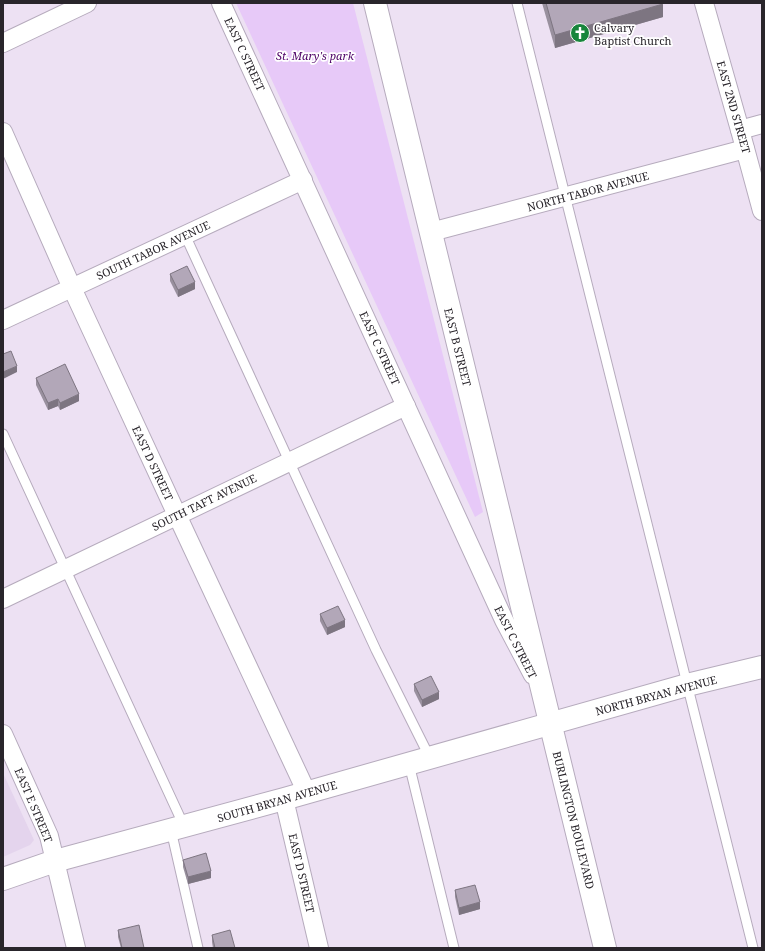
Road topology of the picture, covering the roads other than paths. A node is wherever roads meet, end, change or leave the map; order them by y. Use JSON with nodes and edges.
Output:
{"nodes":[{"id":1,"x":87,"y":3,"type":"edge"},
{"id":2,"x":221,"y":3,"type":"edge"},
{"id":3,"x":375,"y":3,"type":"edge"},
{"id":4,"x":517,"y":3,"type":"edge"},
{"id":5,"x":704,"y":3,"type":"edge"},
{"id":6,"x":3,"y":43,"type":"edge"},
{"id":7,"x":762,"y":124,"type":"edge"},
{"id":8,"x":740,"y":130,"type":"junction"},
{"id":9,"x":3,"y":132,"type":"edge"},
{"id":10,"x":745,"y":149,"type":"junction"},
{"id":11,"x":303,"y":180,"type":"junction"},
{"id":12,"x":565,"y":197,"type":"junction"},
{"id":13,"x":762,"y":211,"type":"edge"},
{"id":14,"x":431,"y":232,"type":"junction"},
{"id":15,"x":185,"y":235,"type":"junction"},
{"id":16,"x":72,"y":288,"type":"junction"},
{"id":17,"x":3,"y":320,"type":"edge"},
{"id":18,"x":406,"y":406,"type":"junction"},
{"id":19,"x":3,"y":434,"type":"edge"},
{"id":20,"x":289,"y":461,"type":"junction"},
{"id":21,"x":177,"y":515,"type":"junction"},
{"id":22,"x":65,"y":568,"type":"junction"},
{"id":23,"x":3,"y":599,"type":"edge"},
{"id":24,"x":762,"y":668,"type":"edge"},
{"id":25,"x":687,"y":685,"type":"junction"},
{"id":26,"x":542,"y":692,"type":"junction"},
{"id":27,"x":550,"y":724,"type":"junction"},
{"id":28,"x":3,"y":734,"type":"edge"},
{"id":29,"x":430,"y":758,"type":"junction"},
{"id":30,"x":409,"y":764,"type":"junction"},
{"id":31,"x":306,"y":793,"type":"junction"},
{"id":32,"x":284,"y":799,"type":"junction"},
{"id":33,"x":178,"y":828,"type":"junction"},
{"id":34,"x":56,"y":861,"type":"junction"},
{"id":35,"x":3,"y":879,"type":"edge"},
{"id":36,"x":76,"y":948,"type":"edge"},
{"id":37,"x":198,"y":948,"type":"edge"},
{"id":38,"x":319,"y":948,"type":"edge"},
{"id":39,"x":454,"y":948,"type":"edge"},
{"id":40,"x":604,"y":948,"type":"edge"},
{"id":41,"x":753,"y":948,"type":"edge"}],
"edges":[{"from":1,"to":6,"type":"street"},
{"from":2,"to":11,"type":"street","name":"EAST C STREET"},
{"from":3,"to":14,"type":"street","name":"EAST B STREET"},
{"from":4,"to":12,"type":"lane"},
{"from":5,"to":8,"type":"street","name":"EAST 2ND STREET"},
{"from":7,"to":8,"type":"street"},
{"from":8,"to":10,"type":"street","name":"EAST 2ND STREET"},
{"from":9,"to":16,"type":"street","name":"EAST D STREET"},
{"from":10,"to":12,"type":"street","name":"NORTH TABOR AVENUE"},
{"from":10,"to":13,"type":"street","name":"EAST 2ND STREET"},
{"from":11,"to":15,"type":"street","name":"SOUTH TABOR AVENUE"},
{"from":11,"to":18,"type":"street","name":"EAST C STREET"},
{"from":12,"to":14,"type":"street","name":"NORTH TABOR AVENUE"},
{"from":12,"to":25,"type":"lane"},
{"from":14,"to":26,"type":"street","name":"EAST B STREET"},
{"from":15,"to":16,"type":"street","name":"SOUTH TABOR AVENUE"},
{"from":15,"to":20,"type":"lane"},
{"from":16,"to":17,"type":"street","name":"SOUTH TABOR AVENUE"},
{"from":16,"to":21,"type":"street","name":"EAST D STREET"},
{"from":18,"to":20,"type":"street","name":"SOUTH TAFT AVENUE"},
{"from":18,"to":26,"type":"street","name":"EAST C STREET"},
{"from":19,"to":22,"type":"lane"},
{"from":20,"to":21,"type":"street","name":"SOUTH TAFT AVENUE"},
{"from":20,"to":29,"type":"lane"},
{"from":21,"to":22,"type":"street","name":"SOUTH TAFT AVENUE"},
{"from":21,"to":31,"type":"street","name":"EAST D STREET"},
{"from":22,"to":23,"type":"street","name":"SOUTH TAFT AVENUE"},
{"from":22,"to":33,"type":"lane"},
{"from":24,"to":25,"type":"street","name":"NORTH BRYAN AVENUE"},
{"from":25,"to":27,"type":"street","name":"NORTH BRYAN AVENUE"},
{"from":25,"to":41,"type":"lane"},
{"from":26,"to":27,"type":"street","name":"BURLINGTON BOULEVARD"},
{"from":27,"to":29,"type":"street","name":"SOUTH BRYAN AVENUE"},
{"from":27,"to":40,"type":"street","name":"BURLINGTON BOULEVARD"},
{"from":28,"to":34,"type":"street","name":"EAST E STREET"},
{"from":29,"to":30,"type":"street","name":"SOUTH BRYAN AVENUE"},
{"from":30,"to":31,"type":"street","name":"SOUTH BRYAN AVENUE"},
{"from":30,"to":39,"type":"lane"},
{"from":31,"to":32,"type":"street","name":"SOUTH BRYAN AVENUE"},
{"from":32,"to":33,"type":"street","name":"SOUTH BRYAN AVENUE"},
{"from":32,"to":38,"type":"street","name":"EAST D STREET"},
{"from":33,"to":34,"type":"street","name":"SOUTH BRYAN AVENUE"},
{"from":33,"to":37,"type":"lane"},
{"from":34,"to":35,"type":"street","name":"SOUTH BRYAN AVENUE"},
{"from":34,"to":36,"type":"street","name":"EAST E STREET"}]}
